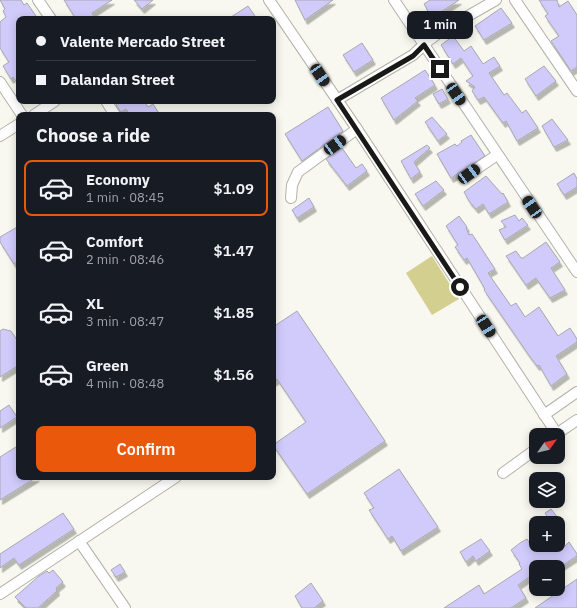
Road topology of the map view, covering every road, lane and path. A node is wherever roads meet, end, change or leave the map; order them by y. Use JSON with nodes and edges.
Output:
{"nodes":[{"id":1,"x":38,"y":0,"type":"edge"},
{"id":2,"x":269,"y":0,"type":"edge"},
{"id":3,"x":394,"y":0,"type":"edge"},
{"id":4,"x":496,"y":0,"type":"edge"},
{"id":5,"x":515,"y":0,"type":"edge"},
{"id":6,"x":49,"y":16,"type":"edge"},
{"id":7,"x":424,"y":45,"type":"junction"},
{"id":8,"x":0,"y":82,"type":"edge"},
{"id":9,"x":577,"y":92,"type":"edge"},
{"id":10,"x":337,"y":100,"type":"junction"},
{"id":11,"x":50,"y":104,"type":"edge"},
{"id":12,"x":20,"y":112,"type":"edge"},
{"id":13,"x":38,"y":112,"type":"edge"},
{"id":14,"x":16,"y":126,"type":"edge"},
{"id":15,"x":357,"y":129,"type":"junction"},
{"id":16,"x":0,"y":136,"type":"edge"},
{"id":17,"x":497,"y":155,"type":"junction"},
{"id":18,"x":469,"y":174,"type":"dead end"},
{"id":19,"x":291,"y":198,"type":"dead end"},
{"id":20,"x":577,"y":272,"type":"edge"},
{"id":21,"x":577,"y":392,"type":"edge"},
{"id":22,"x":544,"y":415,"type":"junction"},
{"id":23,"x":577,"y":420,"type":"edge"},
{"id":24,"x":552,"y":428,"type":"edge"},
{"id":25,"x":565,"y":428,"type":"edge"},
{"id":26,"x":529,"y":454,"type":"edge"},
{"id":27,"x":503,"y":473,"type":"dead end"},
{"id":28,"x":171,"y":480,"type":"edge"},
{"id":29,"x":78,"y":541,"type":"junction"},
{"id":30,"x":0,"y":594,"type":"edge"},
{"id":31,"x":125,"y":608,"type":"edge"}],
"edges":[{"from":1,"to":6,"type":"street"},
{"from":2,"to":10,"type":"street"},
{"from":3,"to":7,"type":"street"},
{"from":4,"to":7,"type":"street"},
{"from":5,"to":9,"type":"street"},
{"from":7,"to":10,"type":"street"},
{"from":7,"to":17,"type":"street"},
{"from":8,"to":12,"type":"street"},
{"from":10,"to":15,"type":"street"},
{"from":11,"to":13,"type":"street"},
{"from":14,"to":16,"type":"street"},
{"from":15,"to":19,"type":"street"},
{"from":15,"to":22,"type":"street"},
{"from":17,"to":18,"type":"street"},
{"from":17,"to":20,"type":"street"},
{"from":21,"to":22,"type":"street"},
{"from":22,"to":24,"type":"street"},
{"from":23,"to":25,"type":"street"},
{"from":26,"to":27,"type":"street"},
{"from":28,"to":29,"type":"street"},
{"from":29,"to":30,"type":"street"},
{"from":29,"to":31,"type":"street"}]}
